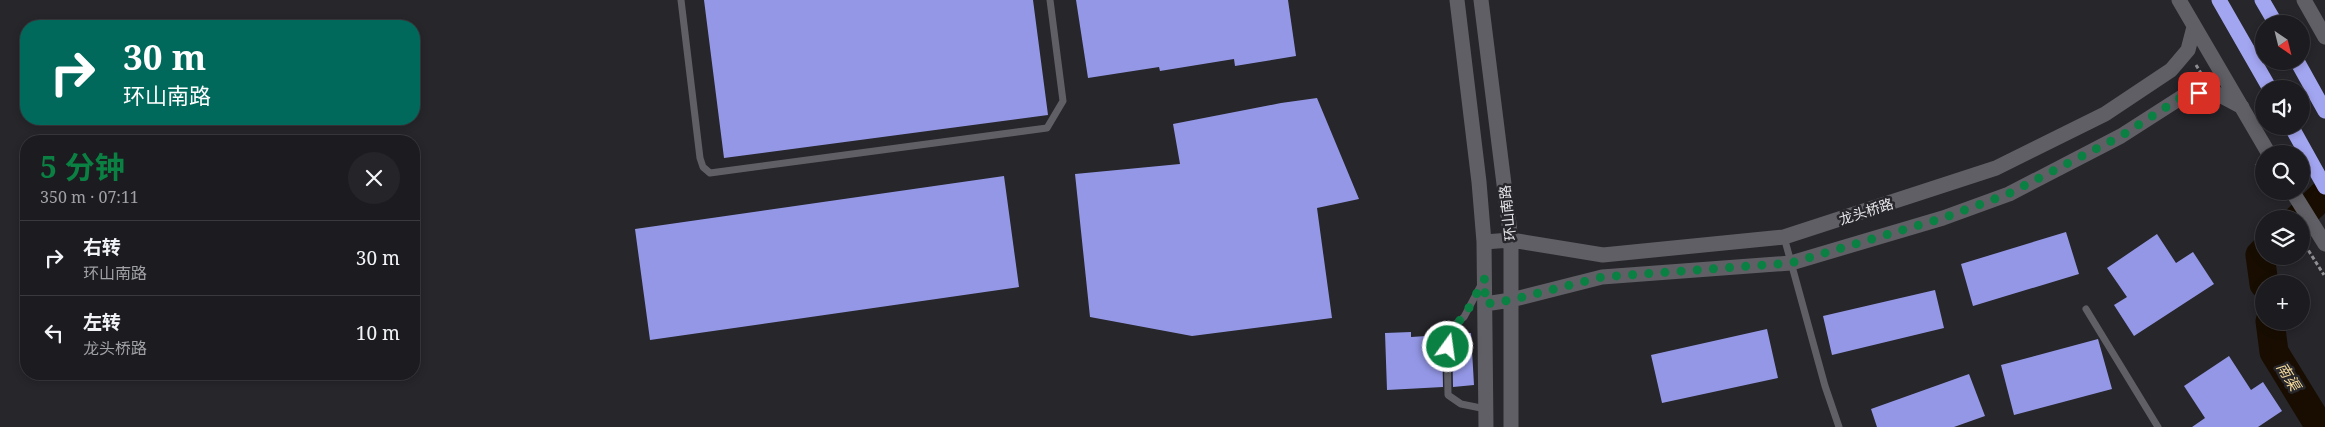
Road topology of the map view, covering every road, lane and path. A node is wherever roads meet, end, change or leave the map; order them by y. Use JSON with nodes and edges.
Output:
{"nodes":[{"id":1,"x":681,"y":0,"type":"edge"},
{"id":2,"x":1050,"y":0,"type":"edge"},
{"id":3,"x":1457,"y":0,"type":"edge"},
{"id":4,"x":1481,"y":0,"type":"edge"},
{"id":5,"x":2179,"y":0,"type":"edge"},
{"id":6,"x":2219,"y":0,"type":"edge"},
{"id":7,"x":2262,"y":0,"type":"edge"},
{"id":8,"x":2304,"y":0,"type":"edge"},
{"id":9,"x":2271,"y":15,"type":"edge"},
{"id":10,"x":2194,"y":27,"type":"junction"},
{"id":11,"x":2325,"y":36,"type":"edge"},
{"id":12,"x":2302,"y":70,"type":"edge"},
{"id":13,"x":2265,"y":80,"type":"edge"},
{"id":14,"x":2242,"y":107,"type":"junction"},
{"id":15,"x":2325,"y":111,"type":"edge"},
{"id":16,"x":2296,"y":135,"type":"edge"},
{"id":17,"x":2264,"y":145,"type":"edge"},
{"id":18,"x":2325,"y":187,"type":"edge"},
{"id":19,"x":2298,"y":200,"type":"edge"},
{"id":20,"x":1784,"y":237,"type":"junction"},
{"id":21,"x":1510,"y":240,"type":"junction"},
{"id":22,"x":1484,"y":242,"type":"junction"},
{"id":23,"x":2325,"y":244,"type":"edge"},
{"id":24,"x":2310,"y":252,"type":"edge"},
{"id":25,"x":1791,"y":263,"type":"junction"},
{"id":26,"x":2324,"y":275,"type":"edge"},
{"id":27,"x":1485,"y":278,"type":"junction"},
{"id":28,"x":1511,"y":300,"type":"junction"},
{"id":29,"x":1485,"y":304,"type":"junction"},
{"id":30,"x":2086,"y":309,"type":"dead end"},
{"id":31,"x":1486,"y":409,"type":"junction"},
{"id":32,"x":1486,"y":427,"type":"edge"},
{"id":33,"x":1511,"y":427,"type":"edge"},
{"id":34,"x":1840,"y":427,"type":"edge"},
{"id":35,"x":2158,"y":427,"type":"edge"}],
"edges":[{"from":1,"to":2,"type":"lane"},
{"from":3,"to":22,"type":"main road","name":"环山南路"},
{"from":4,"to":21,"type":"main road","name":"环山南路"},
{"from":5,"to":10,"type":"main road"},
{"from":6,"to":13,"type":"highway"},
{"from":7,"to":9,"type":"highway"},
{"from":8,"to":11,"type":"main road"},
{"from":10,"to":14,"type":"main road"},
{"from":10,"to":20,"type":"main road","name":"龙头桥路"},
{"from":12,"to":15,"type":"highway"},
{"from":14,"to":17,"type":"main road"},
{"from":14,"to":25,"type":"main road","name":"龙头桥路"},
{"from":16,"to":18,"type":"highway"},
{"from":19,"to":23,"type":"main road"},
{"from":20,"to":21,"type":"main road","name":"龙头桥路"},
{"from":20,"to":25,"type":"lane"},
{"from":21,"to":22,"type":"main road","name":"龙头桥路"},
{"from":21,"to":28,"type":"main road","name":"环山南路"},
{"from":22,"to":27,"type":"main road","name":"环山南路"},
{"from":24,"to":26,"type":"path"},
{"from":25,"to":28,"type":"main road","name":"龙头桥路"},
{"from":25,"to":34,"type":"lane"},
{"from":27,"to":29,"type":"main road","name":"环山南路"},
{"from":27,"to":31,"type":"lane"},
{"from":28,"to":29,"type":"main road","name":"龙头桥路"},
{"from":28,"to":33,"type":"main road","name":"环山南路"},
{"from":29,"to":31,"type":"main road","name":"环山南路"},
{"from":30,"to":35,"type":"lane"},
{"from":31,"to":32,"type":"main road","name":"环山南路"}]}
